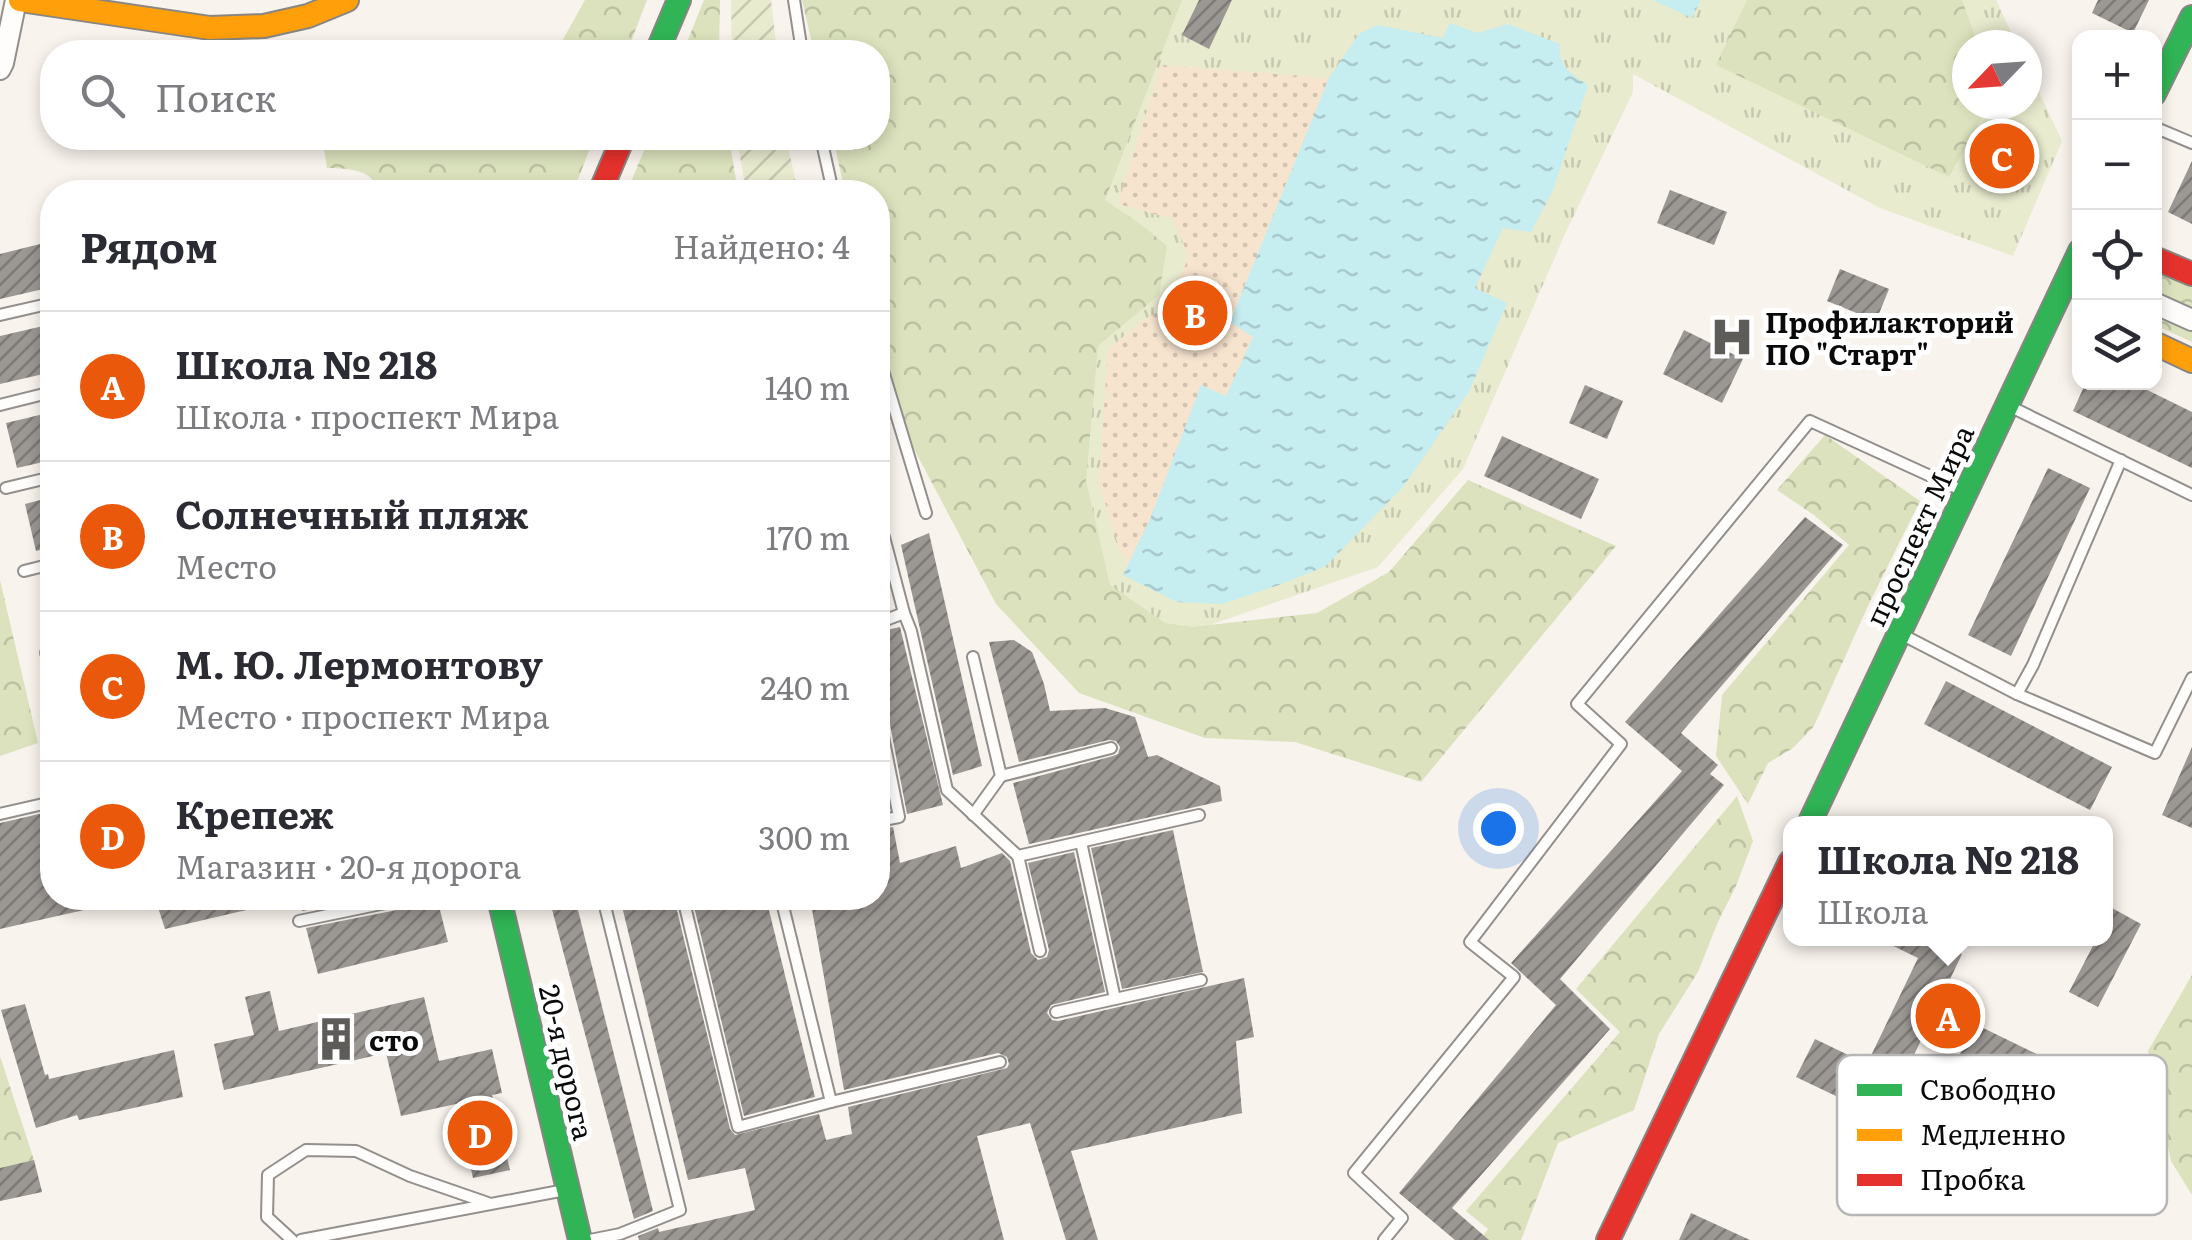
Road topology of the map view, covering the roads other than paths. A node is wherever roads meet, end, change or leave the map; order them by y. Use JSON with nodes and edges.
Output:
{"nodes":[{"id":1,"x":18,"y":0,"type":"edge"},
{"id":2,"x":347,"y":0,"type":"edge"},
{"id":3,"x":679,"y":0,"type":"edge"},
{"id":4,"x":794,"y":0,"type":"edge"},
{"id":5,"x":2192,"y":17,"type":"edge"},
{"id":6,"x":662,"y":40,"type":"edge"},
{"id":7,"x":800,"y":40,"type":"edge"},
{"id":8,"x":0,"y":69,"type":"edge"},
{"id":9,"x":2162,"y":78,"type":"edge"},
{"id":10,"x":2162,"y":130,"type":"edge"},
{"id":11,"x":2192,"y":143,"type":"edge"},
{"id":12,"x":617,"y":150,"type":"edge"},
{"id":13,"x":823,"y":150,"type":"edge"},
{"id":14,"x":605,"y":180,"type":"edge"},
{"id":15,"x":830,"y":180,"type":"edge"},
{"id":16,"x":2162,"y":261,"type":"edge"},
{"id":17,"x":2192,"y":274,"type":"edge"},
{"id":18,"x":2069,"y":303,"type":"edge"},
{"id":19,"x":40,"y":306,"type":"edge"},
{"id":20,"x":2162,"y":306,"type":"edge"},
{"id":21,"x":0,"y":315,"type":"edge"},
{"id":22,"x":2192,"y":320,"type":"edge"},
{"id":23,"x":2162,"y":348,"type":"edge"},
{"id":24,"x":2192,"y":361,"type":"edge"},
{"id":25,"x":890,"y":394,"type":"edge"},
{"id":26,"x":40,"y":395,"type":"edge"},
{"id":27,"x":0,"y":405,"type":"edge"},
{"id":28,"x":2008,"y":405,"type":"junction"},
{"id":29,"x":2121,"y":460,"type":"junction"},
{"id":30,"x":40,"y":481,"type":"edge"},
{"id":31,"x":6,"y":488,"type":"dead end"},
{"id":32,"x":1967,"y":492,"type":"junction"},
{"id":33,"x":2192,"y":495,"type":"edge"},
{"id":34,"x":926,"y":512,"type":"dead end"},
{"id":35,"x":890,"y":559,"type":"edge"},
{"id":36,"x":40,"y":567,"type":"edge"},
{"id":37,"x":24,"y":571,"type":"dead end"},
{"id":38,"x":904,"y":614,"type":"junction"},
{"id":39,"x":890,"y":619,"type":"edge"},
{"id":40,"x":1900,"y":634,"type":"junction"},
{"id":41,"x":974,"y":657,"type":"dead end"},
{"id":42,"x":2192,"y":678,"type":"edge"},
{"id":43,"x":2017,"y":694,"type":"junction"},
{"id":44,"x":1111,"y":748,"type":"dead end"},
{"id":45,"x":890,"y":772,"type":"edge"},
{"id":46,"x":1001,"y":776,"type":"junction"},
{"id":47,"x":40,"y":805,"type":"edge"},
{"id":48,"x":0,"y":814,"type":"edge"},
{"id":49,"x":974,"y":815,"type":"junction"},
{"id":50,"x":1199,"y":815,"type":"dead end"},
{"id":51,"x":1813,"y":816,"type":"edge"},
{"id":52,"x":890,"y":819,"type":"edge"},
{"id":53,"x":1081,"y":842,"type":"junction"},
{"id":54,"x":1018,"y":856,"type":"junction"},
{"id":55,"x":1783,"y":877,"type":"edge"},
{"id":56,"x":352,"y":910,"type":"edge"},
{"id":57,"x":502,"y":910,"type":"edge"},
{"id":58,"x":606,"y":910,"type":"edge"},
{"id":59,"x":686,"y":910,"type":"edge"},
{"id":60,"x":784,"y":910,"type":"edge"},
{"id":61,"x":299,"y":921,"type":"dead end"},
{"id":62,"x":1040,"y":951,"type":"dead end"},
{"id":63,"x":1201,"y":980,"type":"dead end"},
{"id":64,"x":1115,"y":999,"type":"junction"},
{"id":65,"x":1056,"y":1012,"type":"dead end"},
{"id":66,"x":1000,"y":1062,"type":"dead end"},
{"id":67,"x":831,"y":1102,"type":"junction"},
{"id":68,"x":568,"y":1189,"type":"junction"},
{"id":69,"x":488,"y":1204,"type":"junction"},
{"id":70,"x":1613,"y":1238,"type":"edge"},
{"id":71,"x":292,"y":1240,"type":"edge"},
{"id":72,"x":301,"y":1240,"type":"edge"},
{"id":73,"x":580,"y":1240,"type":"edge"},
{"id":74,"x":590,"y":1240,"type":"edge"},
{"id":75,"x":1384,"y":1240,"type":"edge"}],
"edges":[{"from":1,"to":2,"type":"main road"},
{"from":1,"to":8,"type":"street"},
{"from":3,"to":6,"type":"main road"},
{"from":4,"to":7,"type":"lane"},
{"from":5,"to":9,"type":"main road"},
{"from":10,"to":11,"type":"lane"},
{"from":12,"to":14,"type":"main road"},
{"from":13,"to":15,"type":"lane"},
{"from":16,"to":17,"type":"main road"},
{"from":18,"to":28,"type":"main road","name":"проспект Мира"},
{"from":19,"to":21,"type":"lane"},
{"from":20,"to":22,"type":"street"},
{"from":23,"to":24,"type":"main road"},
{"from":25,"to":34,"type":"lane"},
{"from":26,"to":27,"type":"lane"},
{"from":28,"to":29,"type":"lane"},
{"from":28,"to":32,"type":"main road","name":"проспект Мира"},
{"from":29,"to":33,"type":"lane"},
{"from":29,"to":43,"type":"lane"},
{"from":30,"to":31,"type":"lane"},
{"from":32,"to":40,"type":"main road","name":"проспект Мира"},
{"from":32,"to":75,"type":"lane"},
{"from":35,"to":38,"type":"lane"},
{"from":36,"to":37,"type":"lane"},
{"from":38,"to":39,"type":"lane"},
{"from":38,"to":49,"type":"lane"},
{"from":40,"to":43,"type":"lane"},
{"from":40,"to":51,"type":"main road","name":"проспект Мира"},
{"from":41,"to":46,"type":"lane"},
{"from":42,"to":43,"type":"lane"},
{"from":44,"to":46,"type":"lane"},
{"from":45,"to":52,"type":"lane"},
{"from":46,"to":49,"type":"lane"},
{"from":47,"to":48,"type":"lane"},
{"from":49,"to":54,"type":"lane"},
{"from":50,"to":53,"type":"lane"},
{"from":53,"to":54,"type":"lane"},
{"from":53,"to":64,"type":"lane"},
{"from":54,"to":62,"type":"lane"},
{"from":55,"to":70,"type":"main road"},
{"from":56,"to":61,"type":"lane"},
{"from":57,"to":68,"type":"main road","name":"20-я дорога"},
{"from":58,"to":74,"type":"lane"},
{"from":59,"to":67,"type":"lane"},
{"from":60,"to":67,"type":"lane"},
{"from":63,"to":64,"type":"lane"},
{"from":64,"to":65,"type":"lane"},
{"from":66,"to":67,"type":"lane"},
{"from":68,"to":69,"type":"lane"},
{"from":68,"to":73,"type":"main road","name":"20-я дорога"},
{"from":69,"to":71,"type":"lane"},
{"from":69,"to":72,"type":"lane"}]}
